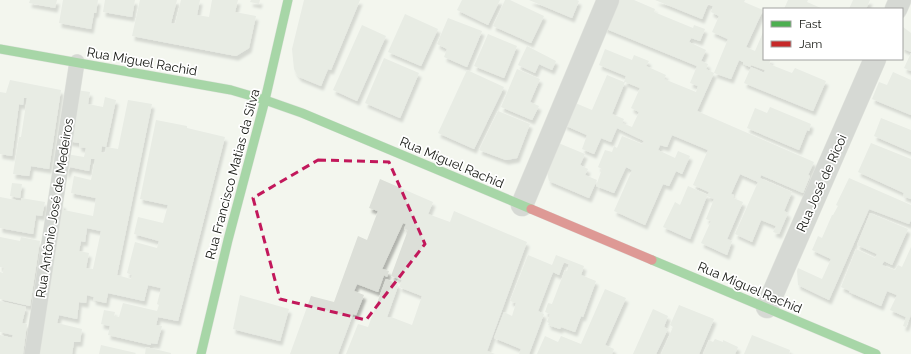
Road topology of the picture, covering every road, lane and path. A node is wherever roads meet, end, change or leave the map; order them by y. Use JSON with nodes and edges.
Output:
{"nodes":[{"id":1,"x":288,"y":0,"type":"edge"},
{"id":2,"x":608,"y":0,"type":"edge"},
{"id":3,"x":0,"y":49,"type":"edge"},
{"id":4,"x":875,"y":60,"type":"edge"},
{"id":5,"x":77,"y":62,"type":"junction"},
{"id":6,"x":265,"y":100,"type":"junction"},
{"id":7,"x":522,"y":205,"type":"junction"},
{"id":8,"x":767,"y":308,"type":"junction"},
{"id":9,"x":32,"y":354,"type":"edge"},
{"id":10,"x":200,"y":354,"type":"edge"},
{"id":11,"x":876,"y":354,"type":"edge"}],
"edges":[{"from":1,"to":6,"type":"main road","name":"Rua Francisco Matias da Silva"},
{"from":2,"to":7,"type":"street"},
{"from":3,"to":5,"type":"main road","name":"Rua Miguel Rachid"},
{"from":4,"to":8,"type":"street","name":"Rua José de Ricoi"},
{"from":5,"to":6,"type":"main road","name":"Rua Miguel Rachid"},
{"from":5,"to":9,"type":"lane","name":"Rua Antônio José de Medeiros"},
{"from":6,"to":7,"type":"main road","name":"Rua Miguel Rachid"},
{"from":6,"to":10,"type":"main road","name":"Rua Francisco Matias da Silva"},
{"from":7,"to":8,"type":"main road","name":"Rua Miguel Rachid"},
{"from":8,"to":11,"type":"main road","name":"Rua Miguel Rachid"}]}
